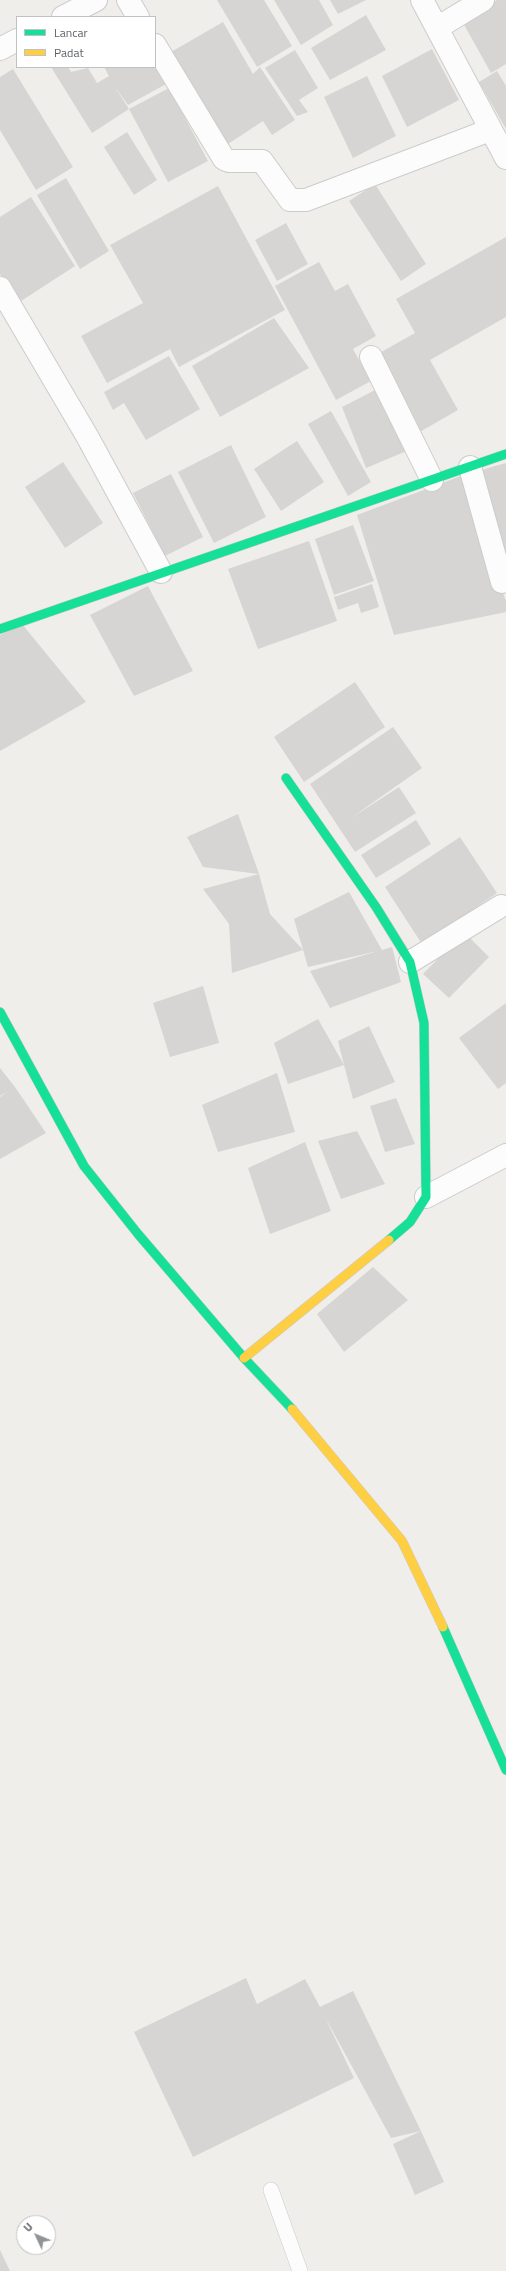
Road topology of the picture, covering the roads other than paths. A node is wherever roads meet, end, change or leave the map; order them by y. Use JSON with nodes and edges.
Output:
{"nodes":[{"id":1,"x":96,"y":0,"type":"edge"},
{"id":2,"x":128,"y":0,"type":"edge"},
{"id":3,"x":422,"y":0,"type":"edge"},
{"id":4,"x":483,"y":0,"type":"edge"},
{"id":5,"x":65,"y":16,"type":"edge"},
{"id":6,"x":137,"y":16,"type":"edge"},
{"id":7,"x":437,"y":28,"type":"junction"},
{"id":8,"x":16,"y":41,"type":"edge"},
{"id":9,"x":156,"y":47,"type":"edge"},
{"id":10,"x":0,"y":49,"type":"edge"},
{"id":11,"x":490,"y":130,"type":"junction"},
{"id":12,"x":506,"y":158,"type":"edge"},
{"id":13,"x":0,"y":288,"type":"edge"},
{"id":14,"x":371,"y":357,"type":"dead end"},
{"id":15,"x":506,"y":454,"type":"edge"},
{"id":16,"x":470,"y":467,"type":"junction"},
{"id":17,"x":432,"y":480,"type":"junction"},
{"id":18,"x":161,"y":572,"type":"junction"},
{"id":19,"x":502,"y":582,"type":"dead end"},
{"id":20,"x":0,"y":629,"type":"edge"},
{"id":21,"x":286,"y":778,"type":"dead end"},
{"id":22,"x":500,"y":906,"type":"dead end"},
{"id":23,"x":410,"y":962,"type":"junction"},
{"id":24,"x":0,"y":1012,"type":"edge"},
{"id":25,"x":506,"y":1155,"type":"edge"},
{"id":26,"x":426,"y":1197,"type":"junction"},
{"id":27,"x":244,"y":1358,"type":"junction"},
{"id":28,"x":506,"y":1770,"type":"edge"},
{"id":29,"x":271,"y":2190,"type":"dead end"},
{"id":30,"x":300,"y":2271,"type":"edge"}],
"edges":[{"from":1,"to":5,"type":"street"},
{"from":2,"to":6,"type":"street"},
{"from":3,"to":7,"type":"street"},
{"from":4,"to":7,"type":"street"},
{"from":7,"to":11,"type":"street"},
{"from":8,"to":10,"type":"street"},
{"from":9,"to":11,"type":"street"},
{"from":11,"to":12,"type":"street"},
{"from":13,"to":18,"type":"street"},
{"from":14,"to":17,"type":"street"},
{"from":15,"to":16,"type":"street"},
{"from":16,"to":17,"type":"street"},
{"from":16,"to":19,"type":"street"},
{"from":17,"to":18,"type":"street"},
{"from":18,"to":20,"type":"street"},
{"from":21,"to":23,"type":"street"},
{"from":22,"to":23,"type":"street"},
{"from":23,"to":26,"type":"street"},
{"from":24,"to":27,"type":"street"},
{"from":25,"to":26,"type":"street"},
{"from":26,"to":27,"type":"street"},
{"from":27,"to":28,"type":"street"},
{"from":29,"to":30,"type":"lane"}]}
